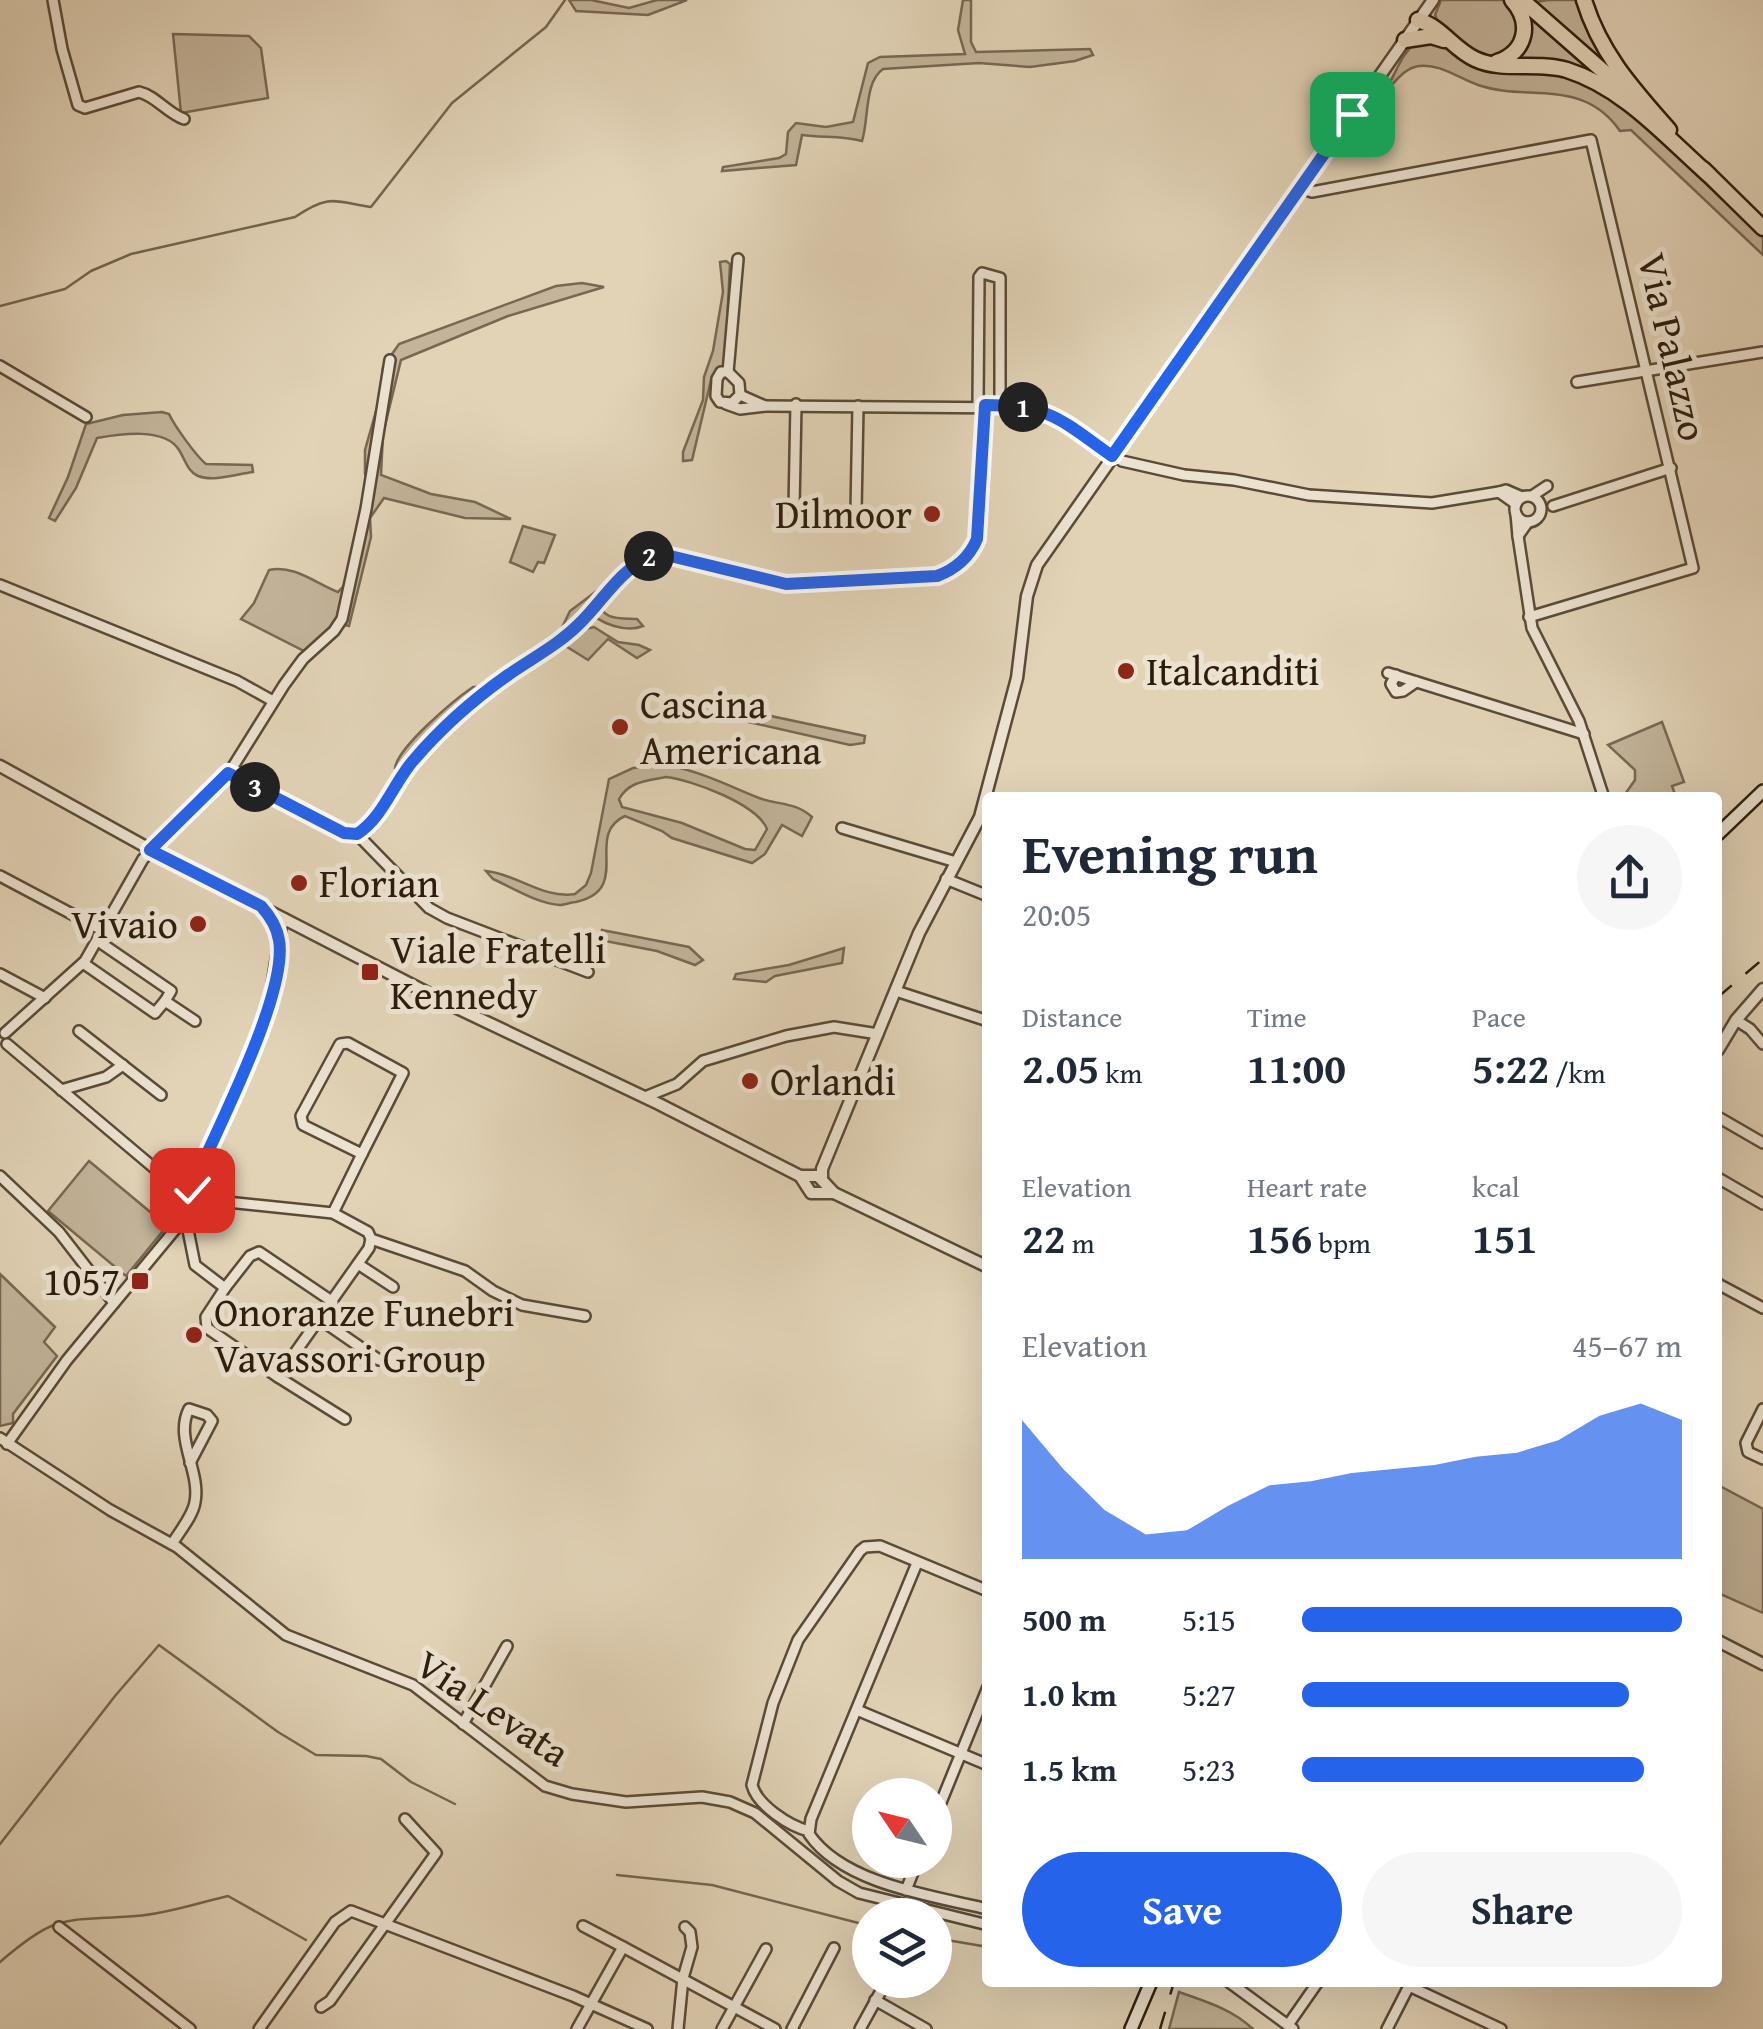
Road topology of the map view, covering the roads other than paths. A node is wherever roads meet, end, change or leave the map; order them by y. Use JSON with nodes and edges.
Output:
{"nodes":[{"id":1,"x":1512,"y":0,"type":"edge"},
{"id":2,"x":1522,"y":0,"type":"edge"},
{"id":3,"x":1584,"y":0,"type":"edge"},
{"id":4,"x":57,"y":1,"type":"edge"},
{"id":5,"x":1431,"y":2,"type":"edge"},
{"id":6,"x":1418,"y":20,"type":"junction"},
{"id":7,"x":1436,"y":34,"type":"junction"},
{"id":8,"x":1404,"y":40,"type":"junction"},
{"id":9,"x":1491,"y":63,"type":"junction"},
{"id":10,"x":184,"y":119,"type":"dead end"},
{"id":11,"x":1709,"y":175,"type":"junction"},
{"id":12,"x":1300,"y":188,"type":"junction"},
{"id":13,"x":1763,"y":228,"type":"edge"},
{"id":14,"x":738,"y":258,"type":"dead end"},
{"id":15,"x":978,"y":334,"type":"junction"},
{"id":16,"x":999,"y":334,"type":"junction"},
{"id":17,"x":1763,"y":352,"type":"edge"},
{"id":18,"x":390,"y":360,"type":"dead end"},
{"id":19,"x":0,"y":366,"type":"edge"},
{"id":20,"x":1649,"y":371,"type":"junction"},
{"id":21,"x":728,"y":372,"type":"junction"},
{"id":22,"x":1577,"y":382,"type":"dead end"},
{"id":23,"x":740,"y":395,"type":"junction"},
{"id":24,"x":726,"y":404,"type":"junction"},
{"id":25,"x":796,"y":404,"type":"junction"},
{"id":26,"x":981,"y":405,"type":"junction"},
{"id":27,"x":1000,"y":405,"type":"junction"},
{"id":28,"x":765,"y":406,"type":"junction"},
{"id":29,"x":858,"y":406,"type":"junction"},
{"id":30,"x":86,"y":417,"type":"dead end"},
{"id":31,"x":1112,"y":456,"type":"junction"},
{"id":32,"x":1671,"y":468,"type":"junction"},
{"id":33,"x":1530,"y":504,"type":"junction"},
{"id":34,"x":794,"y":508,"type":"dead end"},
{"id":35,"x":856,"y":512,"type":"dead end"},
{"id":36,"x":1528,"y":522,"type":"junction"},
{"id":37,"x":1518,"y":536,"type":"junction"},
{"id":38,"x":0,"y":585,"type":"edge"},
{"id":39,"x":1528,"y":616,"type":"junction"},
{"id":40,"x":1392,"y":674,"type":"dead end"},
{"id":41,"x":272,"y":701,"type":"junction"},
{"id":42,"x":1584,"y":734,"type":"junction"},
{"id":43,"x":0,"y":766,"type":"edge"},
{"id":44,"x":228,"y":773,"type":"junction"},
{"id":45,"x":987,"y":792,"type":"edge"},
{"id":46,"x":1602,"y":792,"type":"edge"},
{"id":47,"x":1763,"y":792,"type":"edge"},
{"id":48,"x":982,"y":810,"type":"edge"},
{"id":49,"x":842,"y":828,"type":"dead end"},
{"id":50,"x":1722,"y":830,"type":"edge"},
{"id":51,"x":357,"y":834,"type":"junction"},
{"id":52,"x":150,"y":850,"type":"junction"},
{"id":53,"x":956,"y":862,"type":"junction"},
{"id":54,"x":0,"y":876,"type":"edge"},
{"id":55,"x":946,"y":880,"type":"junction"},
{"id":56,"x":982,"y":894,"type":"edge"},
{"id":57,"x":261,"y":906,"type":"junction"},
{"id":58,"x":285,"y":919,"type":"junction"},
{"id":59,"x":304,"y":928,"type":"junction"},
{"id":60,"x":102,"y":930,"type":"junction"},
{"id":61,"x":98,"y":941,"type":"junction"},
{"id":62,"x":280,"y":944,"type":"junction"},
{"id":63,"x":83,"y":963,"type":"junction"},
{"id":64,"x":588,"y":972,"type":"dead end"},
{"id":65,"x":0,"y":974,"type":"edge"},
{"id":66,"x":1763,"y":988,"type":"edge"},
{"id":67,"x":896,"y":990,"type":"junction"},
{"id":68,"x":44,"y":998,"type":"junction"},
{"id":69,"x":165,"y":1001,"type":"junction"},
{"id":70,"x":982,"y":1018,"type":"edge"},
{"id":71,"x":1736,"y":1020,"type":"junction"},
{"id":72,"x":195,"y":1021,"type":"dead end"},
{"id":73,"x":79,"y":1031,"type":"dead end"},
{"id":74,"x":878,"y":1034,"type":"junction"},
{"id":75,"x":3,"y":1039,"type":"edge"},
{"id":76,"x":1722,"y":1043,"type":"edge"},
{"id":77,"x":1763,"y":1044,"type":"edge"},
{"id":78,"x":123,"y":1065,"type":"junction"},
{"id":79,"x":676,"y":1084,"type":"junction"},
{"id":80,"x":60,"y":1090,"type":"junction"},
{"id":81,"x":161,"y":1096,"type":"dead end"},
{"id":82,"x":645,"y":1097,"type":"junction"},
{"id":83,"x":660,"y":1104,"type":"junction"},
{"id":84,"x":1722,"y":1120,"type":"edge"},
{"id":85,"x":1763,"y":1143,"type":"edge"},
{"id":86,"x":362,"y":1154,"type":"junction"},
{"id":87,"x":0,"y":1176,"type":"edge"},
{"id":88,"x":816,"y":1176,"type":"junction"},
{"id":89,"x":1722,"y":1180,"type":"edge"},
{"id":90,"x":834,"y":1193,"type":"junction"},
{"id":91,"x":818,"y":1194,"type":"junction"},
{"id":92,"x":190,"y":1200,"type":"junction"},
{"id":93,"x":1763,"y":1204,"type":"edge"},
{"id":94,"x":332,"y":1214,"type":"junction"},
{"id":95,"x":371,"y":1239,"type":"junction"},
{"id":96,"x":358,"y":1264,"type":"junction"},
{"id":97,"x":982,"y":1264,"type":"edge"},
{"id":98,"x":1722,"y":1286,"type":"edge"},
{"id":99,"x":393,"y":1287,"type":"dead end"},
{"id":100,"x":225,"y":1288,"type":"junction"},
{"id":101,"x":333,"y":1302,"type":"junction"},
{"id":102,"x":114,"y":1303,"type":"junction"},
{"id":103,"x":1763,"y":1308,"type":"edge"},
{"id":104,"x":585,"y":1316,"type":"dead end"},
{"id":105,"x":321,"y":1320,"type":"junction"},
{"id":106,"x":378,"y":1360,"type":"dead end"},
{"id":107,"x":278,"y":1377,"type":"junction"},
{"id":108,"x":1763,"y":1410,"type":"edge"},
{"id":109,"x":345,"y":1418,"type":"dead end"},
{"id":110,"x":4,"y":1441,"type":"edge"},
{"id":111,"x":1763,"y":1459,"type":"edge"},
{"id":112,"x":190,"y":1463,"type":"junction"},
{"id":113,"x":172,"y":1544,"type":"junction"},
{"id":114,"x":917,"y":1563,"type":"junction"},
{"id":115,"x":982,"y":1588,"type":"edge"},
{"id":116,"x":1722,"y":1643,"type":"edge"},
{"id":117,"x":507,"y":1646,"type":"dead end"},
{"id":118,"x":1763,"y":1664,"type":"edge"},
{"id":119,"x":982,"y":1701,"type":"edge"},
{"id":120,"x":857,"y":1710,"type":"junction"},
{"id":121,"x":463,"y":1724,"type":"junction"},
{"id":122,"x":960,"y":1753,"type":"junction"},
{"id":123,"x":982,"y":1762,"type":"edge"},
{"id":124,"x":950,"y":1778,"type":"edge"},
{"id":125,"x":405,"y":1820,"type":"dead end"},
{"id":126,"x":809,"y":1831,"type":"junction"},
{"id":127,"x":911,"y":1878,"type":"edge"},
{"id":128,"x":906,"y":1890,"type":"junction"},
{"id":129,"x":982,"y":1908,"type":"edge"},
{"id":130,"x":982,"y":1923,"type":"edge"},
{"id":131,"x":385,"y":1924,"type":"junction"},
{"id":132,"x":584,"y":1926,"type":"dead end"},
{"id":133,"x":59,"y":1927,"type":"dead end"},
{"id":134,"x":685,"y":1927,"type":"dead end"},
{"id":135,"x":623,"y":1947,"type":"junction"},
{"id":136,"x":834,"y":1948,"type":"dead end"},
{"id":137,"x":766,"y":1949,"type":"dead end"},
{"id":138,"x":682,"y":1978,"type":"junction"},
{"id":139,"x":1148,"y":1987,"type":"edge"},
{"id":140,"x":1236,"y":1987,"type":"edge"},
{"id":141,"x":1315,"y":1987,"type":"edge"},
{"id":142,"x":1405,"y":1987,"type":"edge"},
{"id":143,"x":1412,"y":1987,"type":"edge"},
{"id":144,"x":875,"y":2000,"type":"joint"},
{"id":145,"x":592,"y":2005,"type":"junction"},
{"id":146,"x":734,"y":2006,"type":"junction"},
{"id":147,"x":321,"y":2008,"type":"dead end"},
{"id":148,"x":1291,"y":2027,"type":"edge"},
{"id":149,"x":190,"y":2029,"type":"edge"},
{"id":150,"x":259,"y":2029,"type":"edge"},
{"id":151,"x":577,"y":2029,"type":"edge"},
{"id":152,"x":646,"y":2029,"type":"edge"},
{"id":153,"x":678,"y":2029,"type":"edge"},
{"id":154,"x":722,"y":2029,"type":"edge"},
{"id":155,"x":775,"y":2029,"type":"edge"},
{"id":156,"x":792,"y":2029,"type":"edge"},
{"id":157,"x":860,"y":2029,"type":"edge"},
{"id":158,"x":926,"y":2029,"type":"edge"},
{"id":159,"x":1131,"y":2029,"type":"edge"},
{"id":160,"x":1387,"y":2029,"type":"edge"},
{"id":161,"x":1501,"y":2029,"type":"edge"}],
"edges":[{"from":1,"to":9,"type":"highway"},
{"from":2,"to":11,"type":"highway"},
{"from":3,"to":11,"type":"highway"},
{"from":4,"to":10,"type":"street"},
{"from":5,"to":6,"type":"street"},
{"from":5,"to":7,"type":"highway"},
{"from":6,"to":7,"type":"highway"},
{"from":6,"to":8,"type":"street"},
{"from":7,"to":8,"type":"highway"},
{"from":7,"to":9,"type":"highway"},
{"from":8,"to":12,"type":"street"},
{"from":9,"to":11,"type":"highway"},
{"from":11,"to":13,"type":"highway"},
{"from":12,"to":20,"type":"street","name":"Via Palazzo"},
{"from":12,"to":31,"type":"street"},
{"from":14,"to":21,"type":"street"},
{"from":15,"to":16,"type":"street"},
{"from":15,"to":16,"type":"street"},
{"from":15,"to":26,"type":"street"},
{"from":16,"to":27,"type":"street"},
{"from":17,"to":20,"type":"street"},
{"from":18,"to":41,"type":"street"},
{"from":19,"to":30,"type":"street"},
{"from":20,"to":22,"type":"street"},
{"from":20,"to":32,"type":"street","name":"Via Palazzo"},
{"from":21,"to":23,"type":"street"},
{"from":21,"to":24,"type":"street"},
{"from":23,"to":24,"type":"street"},
{"from":23,"to":28,"type":"street"},
{"from":24,"to":28,"type":"street"},
{"from":25,"to":28,"type":"street"},
{"from":25,"to":29,"type":"street"},
{"from":25,"to":34,"type":"street"},
{"from":26,"to":27,"type":"street"},
{"from":26,"to":29,"type":"street"},
{"from":26,"to":51,"type":"street"},
{"from":27,"to":31,"type":"street"},
{"from":29,"to":35,"type":"street"},
{"from":31,"to":33,"type":"street"},
{"from":31,"to":45,"type":"street"},
{"from":32,"to":33,"type":"street"},
{"from":32,"to":39,"type":"street","name":"Via Palazzo"},
{"from":33,"to":36,"type":"street"},
{"from":33,"to":36,"type":"street"},
{"from":33,"to":37,"type":"street"},
{"from":36,"to":37,"type":"street"},
{"from":37,"to":39,"type":"street"},
{"from":38,"to":41,"type":"street"},
{"from":39,"to":42,"type":"street"},
{"from":40,"to":42,"type":"street"},
{"from":41,"to":44,"type":"street"},
{"from":42,"to":46,"type":"street"},
{"from":43,"to":52,"type":"street"},
{"from":44,"to":51,"type":"street"},
{"from":44,"to":52,"type":"street"},
{"from":47,"to":50,"type":"main road"},
{"from":48,"to":53,"type":"street"},
{"from":49,"to":53,"type":"street"},
{"from":51,"to":64,"type":"street"},
{"from":52,"to":57,"type":"street"},
{"from":52,"to":60,"type":"street"},
{"from":53,"to":55,"type":"street"},
{"from":54,"to":60,"type":"street"},
{"from":55,"to":56,"type":"street"},
{"from":55,"to":67,"type":"street"},
{"from":57,"to":58,"type":"street"},
{"from":57,"to":62,"type":"street"},
{"from":58,"to":59,"type":"street"},
{"from":58,"to":62,"type":"street"},
{"from":59,"to":62,"type":"street"},
{"from":59,"to":82,"type":"street"},
{"from":60,"to":61,"type":"street"},
{"from":61,"to":63,"type":"street"},
{"from":61,"to":69,"type":"street"},
{"from":62,"to":92,"type":"street"},
{"from":63,"to":68,"type":"street"},
{"from":63,"to":69,"type":"street"},
{"from":65,"to":68,"type":"street"},
{"from":66,"to":71,"type":"street"},
{"from":67,"to":70,"type":"street"},
{"from":67,"to":74,"type":"street"},
{"from":68,"to":75,"type":"street"},
{"from":69,"to":72,"type":"street"},
{"from":71,"to":76,"type":"street"},
{"from":71,"to":77,"type":"street"},
{"from":73,"to":78,"type":"street"},
{"from":74,"to":79,"type":"street"},
{"from":74,"to":88,"type":"street"},
{"from":75,"to":80,"type":"street"},
{"from":78,"to":80,"type":"street"},
{"from":78,"to":81,"type":"street"},
{"from":79,"to":82,"type":"street"},
{"from":79,"to":83,"type":"street"},
{"from":80,"to":92,"type":"street"},
{"from":82,"to":83,"type":"street"},
{"from":83,"to":88,"type":"street"},
{"from":84,"to":85,"type":"street"},
{"from":86,"to":86,"type":"street"},
{"from":86,"to":94,"type":"street"},
{"from":87,"to":102,"type":"street"},
{"from":88,"to":90,"type":"street"},
{"from":88,"to":91,"type":"street"},
{"from":88,"to":91,"type":"street"},
{"from":89,"to":93,"type":"street"},
{"from":90,"to":91,"type":"street"},
{"from":90,"to":97,"type":"street"},
{"from":92,"to":94,"type":"street"},
{"from":92,"to":100,"type":"street"},
{"from":92,"to":102,"type":"street"},
{"from":94,"to":95,"type":"street"},
{"from":95,"to":96,"type":"street"},
{"from":95,"to":104,"type":"street"},
{"from":96,"to":99,"type":"street"},
{"from":96,"to":101,"type":"street"},
{"from":98,"to":103,"type":"street"},
{"from":100,"to":101,"type":"street"},
{"from":100,"to":107,"type":"street"},
{"from":101,"to":105,"type":"street"},
{"from":102,"to":110,"type":"street"},
{"from":105,"to":106,"type":"street"},
{"from":105,"to":107,"type":"street"},
{"from":107,"to":109,"type":"street"},
{"from":108,"to":111,"type":"street"},
{"from":110,"to":113,"type":"street","name":"Via Levata"},
{"from":112,"to":112,"type":"street"},
{"from":112,"to":113,"type":"street"},
{"from":113,"to":121,"type":"street","name":"Via Levata"},
{"from":114,"to":115,"type":"street"},
{"from":114,"to":120,"type":"street"},
{"from":114,"to":126,"type":"street"},
{"from":116,"to":118,"type":"street"},
{"from":117,"to":121,"type":"street"},
{"from":119,"to":122,"type":"street"},
{"from":120,"to":122,"type":"street"},
{"from":120,"to":126,"type":"street"},
{"from":121,"to":130,"type":"street","name":"Via Levata"},
{"from":122,"to":123,"type":"street"},
{"from":122,"to":124,"type":"street"},
{"from":125,"to":131,"type":"street"},
{"from":126,"to":128,"type":"street"},
{"from":127,"to":128,"type":"street"},
{"from":128,"to":129,"type":"street"},
{"from":131,"to":145,"type":"street"},
{"from":131,"to":147,"type":"street"},
{"from":131,"to":150,"type":"street"},
{"from":132,"to":135,"type":"street"},
{"from":133,"to":149,"type":"street"},
{"from":134,"to":138,"type":"street"},
{"from":135,"to":138,"type":"street"},
{"from":135,"to":145,"type":"street"},
{"from":136,"to":156,"type":"street"},
{"from":137,"to":146,"type":"street"},
{"from":138,"to":146,"type":"street"},
{"from":138,"to":153,"type":"street"},
{"from":139,"to":159,"type":"main road"},
{"from":140,"to":148,"type":"street"},
{"from":141,"to":148,"type":"street"},
{"from":142,"to":160,"type":"street"},
{"from":143,"to":161,"type":"street"},
{"from":144,"to":157,"type":"street"},
{"from":144,"to":158,"type":"street"},
{"from":145,"to":151,"type":"street"},
{"from":145,"to":152,"type":"street"},
{"from":146,"to":154,"type":"street"},
{"from":146,"to":155,"type":"street"}]}
